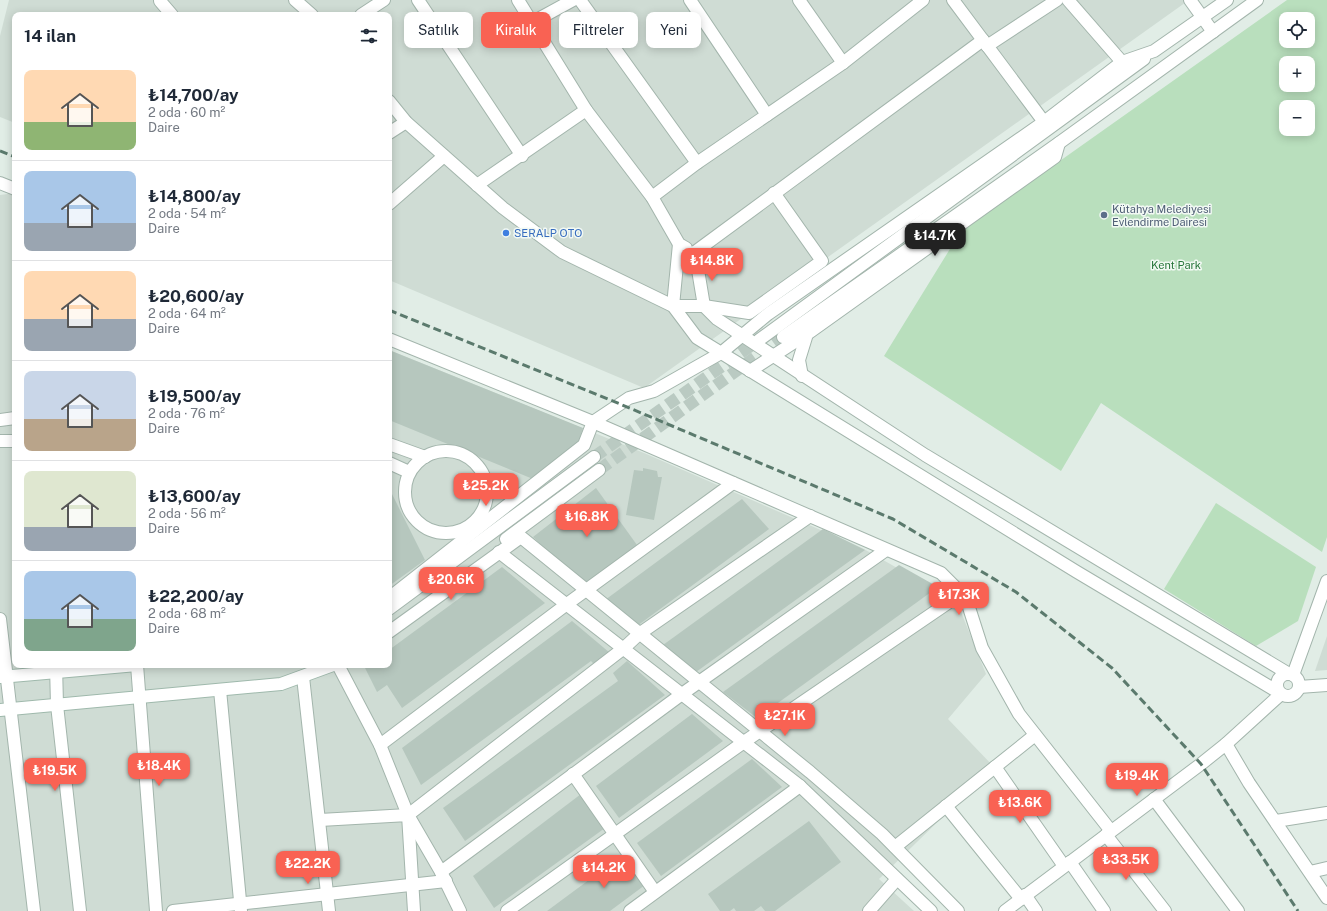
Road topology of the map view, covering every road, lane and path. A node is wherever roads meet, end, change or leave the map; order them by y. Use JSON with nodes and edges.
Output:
{"nodes":[{"id":1,"x":161,"y":0,"type":"edge"},
{"id":2,"x":295,"y":0,"type":"edge"},
{"id":3,"x":384,"y":0,"type":"edge"},
{"id":4,"x":418,"y":0,"type":"edge"},
{"id":5,"x":518,"y":0,"type":"edge"},
{"id":6,"x":573,"y":0,"type":"edge"},
{"id":7,"x":580,"y":0,"type":"edge"},
{"id":8,"x":690,"y":0,"type":"edge"},
{"id":9,"x":799,"y":0,"type":"edge"},
{"id":10,"x":924,"y":0,"type":"edge"},
{"id":11,"x":953,"y":0,"type":"edge"},
{"id":12,"x":1057,"y":0,"type":"edge"},
{"id":13,"x":1068,"y":0,"type":"edge"},
{"id":14,"x":1190,"y":0,"type":"edge"},
{"id":15,"x":1227,"y":0,"type":"edge"},
{"id":16,"x":1257,"y":0,"type":"edge"},
{"id":17,"x":169,"y":12,"type":"edge"},
{"id":18,"x":309,"y":12,"type":"edge"},
{"id":19,"x":366,"y":12,"type":"edge"},
{"id":20,"x":525,"y":12,"type":"edge"},
{"id":21,"x":551,"y":12,"type":"edge"},
{"id":22,"x":1202,"y":18,"type":"junction"},
{"id":23,"x":1213,"y":32,"type":"junction"},
{"id":24,"x":985,"y":43,"type":"junction"},
{"id":25,"x":547,"y":48,"type":"edge"},
{"id":26,"x":1154,"y":51,"type":"junction"},
{"id":27,"x":1122,"y":62,"type":"junction"},
{"id":28,"x":843,"y":63,"type":"junction"},
{"id":29,"x":392,"y":105,"type":"edge"},
{"id":30,"x":586,"y":110,"type":"junction"},
{"id":31,"x":767,"y":116,"type":"junction"},
{"id":32,"x":406,"y":122,"type":"junction"},
{"id":33,"x":1044,"y":122,"type":"junction"},
{"id":34,"x":392,"y":131,"type":"edge"},
{"id":35,"x":1059,"y":143,"type":"junction"},
{"id":36,"x":444,"y":156,"type":"junction"},
{"id":37,"x":522,"y":156,"type":"junction"},
{"id":38,"x":697,"y":163,"type":"junction"},
{"id":39,"x":0,"y":183,"type":"edge"},
{"id":40,"x":477,"y":185,"type":"junction"},
{"id":41,"x":12,"y":188,"type":"edge"},
{"id":42,"x":774,"y":193,"type":"junction"},
{"id":43,"x":652,"y":197,"type":"junction"},
{"id":44,"x":392,"y":201,"type":"edge"},
{"id":45,"x":679,"y":244,"type":"junction"},
{"id":46,"x":694,"y":252,"type":"junction"},
{"id":47,"x":673,"y":306,"type":"junction"},
{"id":48,"x":704,"y":306,"type":"junction"},
{"id":49,"x":807,"y":334,"type":"junction"},
{"id":50,"x":742,"y":335,"type":"junction"},
{"id":51,"x":783,"y":337,"type":"tunnel mouth"},
{"id":52,"x":392,"y":340,"type":"edge"},
{"id":53,"x":759,"y":340,"type":"tunnel mouth"},
{"id":54,"x":721,"y":353,"type":"junction"},
{"id":55,"x":773,"y":356,"type":"junction"},
{"id":56,"x":750,"y":371,"type":"junction"},
{"id":57,"x":802,"y":376,"type":"junction"},
{"id":58,"x":12,"y":418,"type":"edge"},
{"id":59,"x":0,"y":420,"type":"edge"},
{"id":60,"x":593,"y":422,"type":"junction"},
{"id":61,"x":0,"y":441,"type":"edge"},
{"id":62,"x":12,"y":441,"type":"edge"},
{"id":63,"x":392,"y":445,"type":"edge"},
{"id":64,"x":594,"y":456,"type":"tunnel mouth"},
{"id":65,"x":424,"y":457,"type":"junction"},
{"id":66,"x":392,"y":464,"type":"edge"},
{"id":67,"x":600,"y":470,"type":"tunnel mouth"},
{"id":68,"x":410,"y":472,"type":"junction"},
{"id":69,"x":733,"y":483,"type":"junction"},
{"id":70,"x":810,"y":516,"type":"junction"},
{"id":71,"x":886,"y":550,"type":"junction"},
{"id":72,"x":499,"y":552,"type":"junction"},
{"id":73,"x":1327,"y":581,"type":"edge"},
{"id":74,"x":586,"y":591,"type":"junction"},
{"id":75,"x":961,"y":594,"type":"junction"},
{"id":76,"x":392,"y":596,"type":"edge"},
{"id":77,"x":567,"y":604,"type":"junction"},
{"id":78,"x":392,"y":607,"type":"edge"},
{"id":79,"x":0,"y":619,"type":"edge"},
{"id":80,"x":392,"y":623,"type":"edge"},
{"id":81,"x":392,"y":630,"type":"edge"},
{"id":82,"x":639,"y":634,"type":"junction"},
{"id":83,"x":624,"y":648,"type":"junction"},
{"id":84,"x":56,"y":668,"type":"edge"},
{"id":85,"x":137,"y":668,"type":"edge"},
{"id":86,"x":326,"y":668,"type":"edge"},
{"id":87,"x":340,"y":668,"type":"edge"},
{"id":88,"x":1291,"y":675,"type":"junction"},
{"id":89,"x":3,"y":677,"type":"edge"},
{"id":90,"x":303,"y":677,"type":"junction"},
{"id":91,"x":699,"y":683,"type":"junction"},
{"id":92,"x":1327,"y":685,"type":"edge"},
{"id":93,"x":1299,"y":687,"type":"junction"},
{"id":94,"x":220,"y":690,"type":"junction"},
{"id":95,"x":682,"y":694,"type":"junction"},
{"id":96,"x":1280,"y":694,"type":"junction"},
{"id":97,"x":140,"y":697,"type":"junction"},
{"id":98,"x":57,"y":705,"type":"junction"},
{"id":99,"x":6,"y":709,"type":"edge"},
{"id":100,"x":760,"y":732,"type":"junction"},
{"id":101,"x":1036,"y":735,"type":"junction"},
{"id":102,"x":744,"y":742,"type":"junction"},
{"id":103,"x":1226,"y":744,"type":"junction"},
{"id":104,"x":380,"y":745,"type":"junction"},
{"id":105,"x":995,"y":767,"type":"junction"},
{"id":106,"x":573,"y":774,"type":"junction"},
{"id":107,"x":800,"y":786,"type":"junction"},
{"id":108,"x":1154,"y":799,"type":"junction"},
{"id":109,"x":946,"y":806,"type":"junction"},
{"id":110,"x":1327,"y":813,"type":"edge"},
{"id":111,"x":408,"y":815,"type":"junction"},
{"id":112,"x":320,"y":820,"type":"junction"},
{"id":113,"x":1276,"y":821,"type":"junction"},
{"id":114,"x":1108,"y":833,"type":"junction"},
{"id":115,"x":615,"y":835,"type":"junction"},
{"id":116,"x":895,"y":847,"type":"junction"},
{"id":117,"x":1067,"y":864,"type":"junction"},
{"id":118,"x":1327,"y":868,"type":"edge"},
{"id":119,"x":1310,"y":872,"type":"junction"},
{"id":120,"x":443,"y":876,"type":"junction"},
{"id":121,"x":897,"y":879,"type":"junction"},
{"id":122,"x":412,"y":885,"type":"junction"},
{"id":123,"x":655,"y":892,"type":"junction"},
{"id":124,"x":328,"y":894,"type":"junction"},
{"id":125,"x":1023,"y":897,"type":"junction"},
{"id":126,"x":1327,"y":898,"type":"edge"},
{"id":127,"x":240,"y":908,"type":"edge"},
{"id":128,"x":34,"y":911,"type":"edge"},
{"id":129,"x":80,"y":911,"type":"edge"},
{"id":130,"x":156,"y":911,"type":"edge"},
{"id":131,"x":173,"y":911,"type":"edge"},
{"id":132,"x":330,"y":911,"type":"edge"},
{"id":133,"x":414,"y":911,"type":"edge"},
{"id":134,"x":460,"y":911,"type":"edge"},
{"id":135,"x":507,"y":911,"type":"edge"},
{"id":136,"x":630,"y":911,"type":"edge"},
{"id":137,"x":869,"y":911,"type":"edge"},
{"id":138,"x":931,"y":911,"type":"edge"},
{"id":139,"x":958,"y":911,"type":"edge"},
{"id":140,"x":1004,"y":911,"type":"edge"},
{"id":141,"x":1036,"y":911,"type":"edge"},
{"id":142,"x":1104,"y":911,"type":"edge"},
{"id":143,"x":1165,"y":911,"type":"edge"},
{"id":144,"x":1238,"y":911,"type":"edge"}],
"edges":[{"from":1,"to":17,"type":"street"},
{"from":2,"to":18,"type":"street"},
{"from":3,"to":19,"type":"street"},
{"from":4,"to":37,"type":"street"},
{"from":5,"to":20,"type":"street"},
{"from":6,"to":21,"type":"street"},
{"from":7,"to":38,"type":"street"},
{"from":8,"to":31,"type":"street"},
{"from":9,"to":28,"type":"street"},
{"from":10,"to":28,"type":"street"},
{"from":11,"to":24,"type":"street"},
{"from":12,"to":24,"type":"street"},
{"from":13,"to":27,"type":"street"},
{"from":14,"to":22,"type":"street"},
{"from":15,"to":22,"type":"street"},
{"from":16,"to":23,"type":"street"},
{"from":22,"to":23,"type":"street"},
{"from":22,"to":26,"type":"street"},
{"from":23,"to":35,"type":"street"},
{"from":24,"to":33,"type":"street"},
{"from":24,"to":42,"type":"street"},
{"from":25,"to":30,"type":"street"},
{"from":26,"to":27,"type":"street"},
{"from":26,"to":53,"type":"street"},
{"from":27,"to":33,"type":"street"},
{"from":28,"to":31,"type":"street"},
{"from":29,"to":32,"type":"street"},
{"from":30,"to":37,"type":"street"},
{"from":30,"to":43,"type":"street"},
{"from":31,"to":38,"type":"street"},
{"from":32,"to":34,"type":"street"},
{"from":32,"to":36,"type":"street"},
{"from":33,"to":50,"type":"street"},
{"from":35,"to":49,"type":"street"},
{"from":35,"to":51,"type":"street"},
{"from":36,"to":40,"type":"street"},
{"from":36,"to":44,"type":"street"},
{"from":37,"to":40,"type":"street"},
{"from":38,"to":43,"type":"street"},
{"from":39,"to":41,"type":"street"},
{"from":40,"to":47,"type":"street"},
{"from":42,"to":46,"type":"street"},
{"from":42,"to":48,"type":"street"},
{"from":43,"to":45,"type":"street"},
{"from":45,"to":46,"type":"street"},
{"from":45,"to":47,"type":"street"},
{"from":46,"to":48,"type":"street"},
{"from":47,"to":48,"type":"street"},
{"from":47,"to":54,"type":"street"},
{"from":48,"to":50,"type":"street"},
{"from":49,"to":55,"type":"street"},
{"from":49,"to":57,"type":"street"},
{"from":50,"to":54,"type":"street"},
{"from":50,"to":55,"type":"street"},
{"from":52,"to":60,"type":"street"},
{"from":54,"to":56,"type":"street"},
{"from":54,"to":60,"type":"street"},
{"from":55,"to":56,"type":"street"},
{"from":55,"to":57,"type":"street"},
{"from":56,"to":96,"type":"street"},
{"from":57,"to":88,"type":"street"},
{"from":58,"to":59,"type":"street"},
{"from":60,"to":69,"type":"street"},
{"from":60,"to":76,"type":"street"},
{"from":61,"to":62,"type":"street"},
{"from":63,"to":65,"type":"street"},
{"from":64,"to":78,"type":"street"},
{"from":65,"to":68,"type":"street"},
{"from":65,"to":68,"type":"street"},
{"from":66,"to":68,"type":"street"},
{"from":67,"to":80,"type":"street"},
{"from":69,"to":70,"type":"street"},
{"from":69,"to":74,"type":"street"},
{"from":70,"to":71,"type":"street"},
{"from":70,"to":82,"type":"street"},
{"from":71,"to":75,"type":"street"},
{"from":71,"to":91,"type":"street"},
{"from":72,"to":74,"type":"street"},
{"from":72,"to":77,"type":"street"},
{"from":72,"to":81,"type":"street"},
{"from":73,"to":88,"type":"street"},
{"from":74,"to":77,"type":"street"},
{"from":74,"to":82,"type":"street"},
{"from":75,"to":100,"type":"street"},
{"from":75,"to":101,"type":"street"},
{"from":77,"to":83,"type":"street"},
{"from":77,"to":104,"type":"street"},
{"from":79,"to":89,"type":"street"},
{"from":82,"to":83,"type":"street"},
{"from":82,"to":91,"type":"street"},
{"from":83,"to":95,"type":"street"},
{"from":83,"to":111,"type":"street"},
{"from":84,"to":89,"type":"street"},
{"from":84,"to":98,"type":"street"},
{"from":85,"to":97,"type":"street"},
{"from":86,"to":90,"type":"street"},
{"from":87,"to":104,"type":"street"},
{"from":88,"to":93,"type":"street"},
{"from":88,"to":96,"type":"street"},
{"from":89,"to":99,"type":"street"},
{"from":90,"to":94,"type":"street"},
{"from":90,"to":112,"type":"street"},
{"from":91,"to":95,"type":"street"},
{"from":91,"to":100,"type":"street"},
{"from":92,"to":93,"type":"street"},
{"from":93,"to":96,"type":"street"},
{"from":94,"to":97,"type":"street"},
{"from":94,"to":127,"type":"street"},
{"from":95,"to":102,"type":"street"},
{"from":95,"to":106,"type":"street"},
{"from":96,"to":103,"type":"street"},
{"from":97,"to":98,"type":"street"},
{"from":97,"to":130,"type":"street"},
{"from":98,"to":99,"type":"street"},
{"from":98,"to":129,"type":"street"},
{"from":99,"to":128,"type":"street"},
{"from":100,"to":102,"type":"street"},
{"from":100,"to":116,"type":"street"},
{"from":101,"to":105,"type":"street"},
{"from":101,"to":114,"type":"street"},
{"from":102,"to":107,"type":"street"},
{"from":102,"to":115,"type":"street"},
{"from":103,"to":108,"type":"street"},
{"from":103,"to":113,"type":"street"},
{"from":104,"to":111,"type":"street"},
{"from":105,"to":109,"type":"street"},
{"from":105,"to":117,"type":"street"},
{"from":106,"to":115,"type":"street"},
{"from":106,"to":120,"type":"street"},
{"from":107,"to":121,"type":"street"},
{"from":107,"to":123,"type":"street"},
{"from":108,"to":114,"type":"street"},
{"from":108,"to":144,"type":"street"},
{"from":109,"to":116,"type":"street"},
{"from":109,"to":125,"type":"street"},
{"from":110,"to":113,"type":"street"},
{"from":111,"to":112,"type":"street"},
{"from":111,"to":120,"type":"street"},
{"from":111,"to":122,"type":"street"},
{"from":112,"to":124,"type":"street"},
{"from":113,"to":119,"type":"street"},
{"from":114,"to":117,"type":"street"},
{"from":114,"to":143,"type":"street"},
{"from":115,"to":123,"type":"street"},
{"from":115,"to":135,"type":"street"},
{"from":116,"to":139,"type":"street"},
{"from":117,"to":125,"type":"street"},
{"from":117,"to":142,"type":"street"},
{"from":118,"to":119,"type":"street"},
{"from":119,"to":126,"type":"street"},
{"from":120,"to":122,"type":"street"},
{"from":120,"to":134,"type":"street"},
{"from":121,"to":137,"type":"street"},
{"from":121,"to":138,"type":"street"},
{"from":122,"to":124,"type":"street"},
{"from":122,"to":133,"type":"street"},
{"from":123,"to":136,"type":"street"},
{"from":124,"to":127,"type":"street"},
{"from":124,"to":132,"type":"street"},
{"from":125,"to":140,"type":"street"},
{"from":125,"to":141,"type":"street"},
{"from":127,"to":131,"type":"street"}]}
